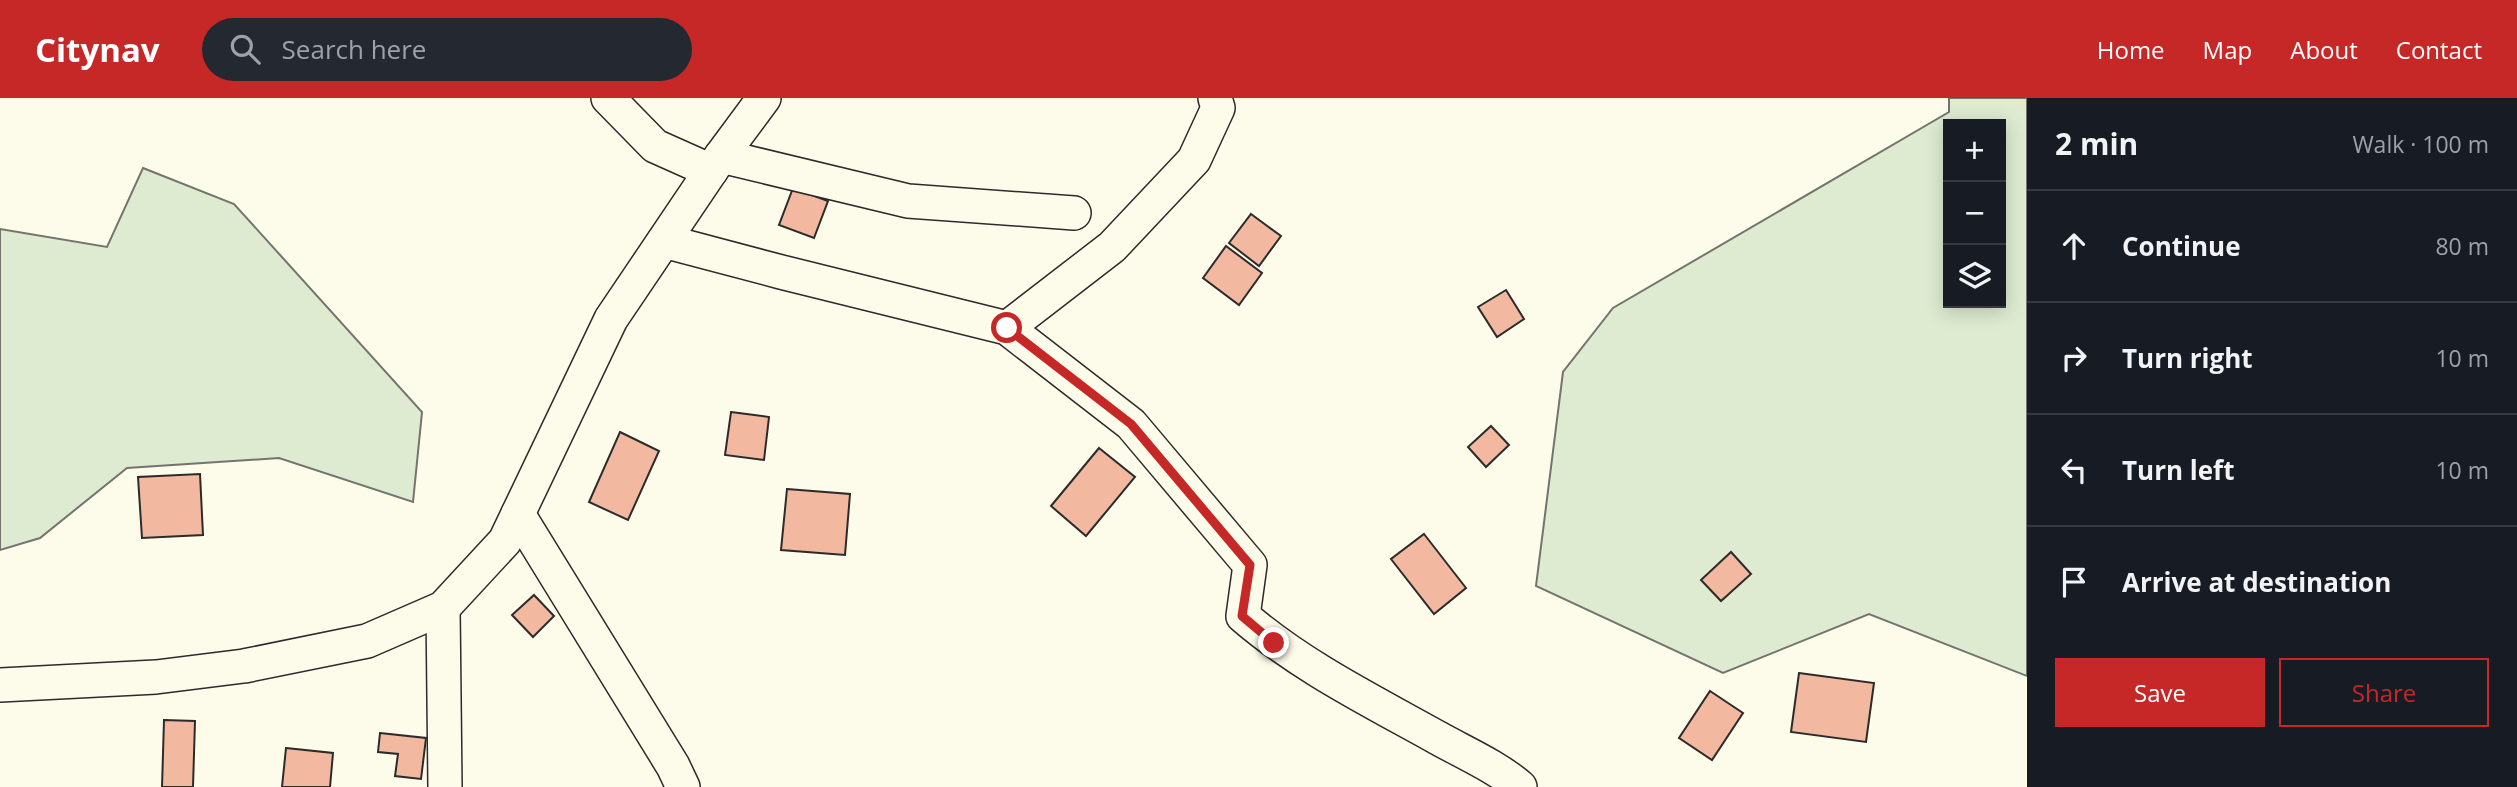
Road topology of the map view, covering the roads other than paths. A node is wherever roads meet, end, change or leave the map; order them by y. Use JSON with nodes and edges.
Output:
{"nodes":[{"id":1,"x":608,"y":98,"type":"edge"},
{"id":2,"x":764,"y":98,"type":"edge"},
{"id":3,"x":1215,"y":98,"type":"edge"},
{"id":4,"x":716,"y":163,"type":"junction"},
{"id":5,"x":1074,"y":213,"type":"dead end"},
{"id":6,"x":664,"y":241,"type":"junction"},
{"id":7,"x":1007,"y":328,"type":"junction"},
{"id":8,"x":518,"y":514,"type":"junction"},
{"id":9,"x":443,"y":608,"type":"junction"},
{"id":10,"x":0,"y":685,"type":"edge"},
{"id":11,"x":444,"y":787,"type":"edge"},
{"id":12,"x":683,"y":787,"type":"edge"},
{"id":13,"x":1520,"y":787,"type":"edge"}],
"edges":[{"from":1,"to":4,"type":"street"},
{"from":2,"to":4,"type":"street"},
{"from":3,"to":7,"type":"street"},
{"from":4,"to":5,"type":"street"},
{"from":4,"to":6,"type":"street"},
{"from":6,"to":7,"type":"street"},
{"from":6,"to":8,"type":"street"},
{"from":7,"to":13,"type":"street"},
{"from":8,"to":9,"type":"street"},
{"from":8,"to":12,"type":"street"},
{"from":9,"to":10,"type":"street"},
{"from":9,"to":11,"type":"street"}]}
